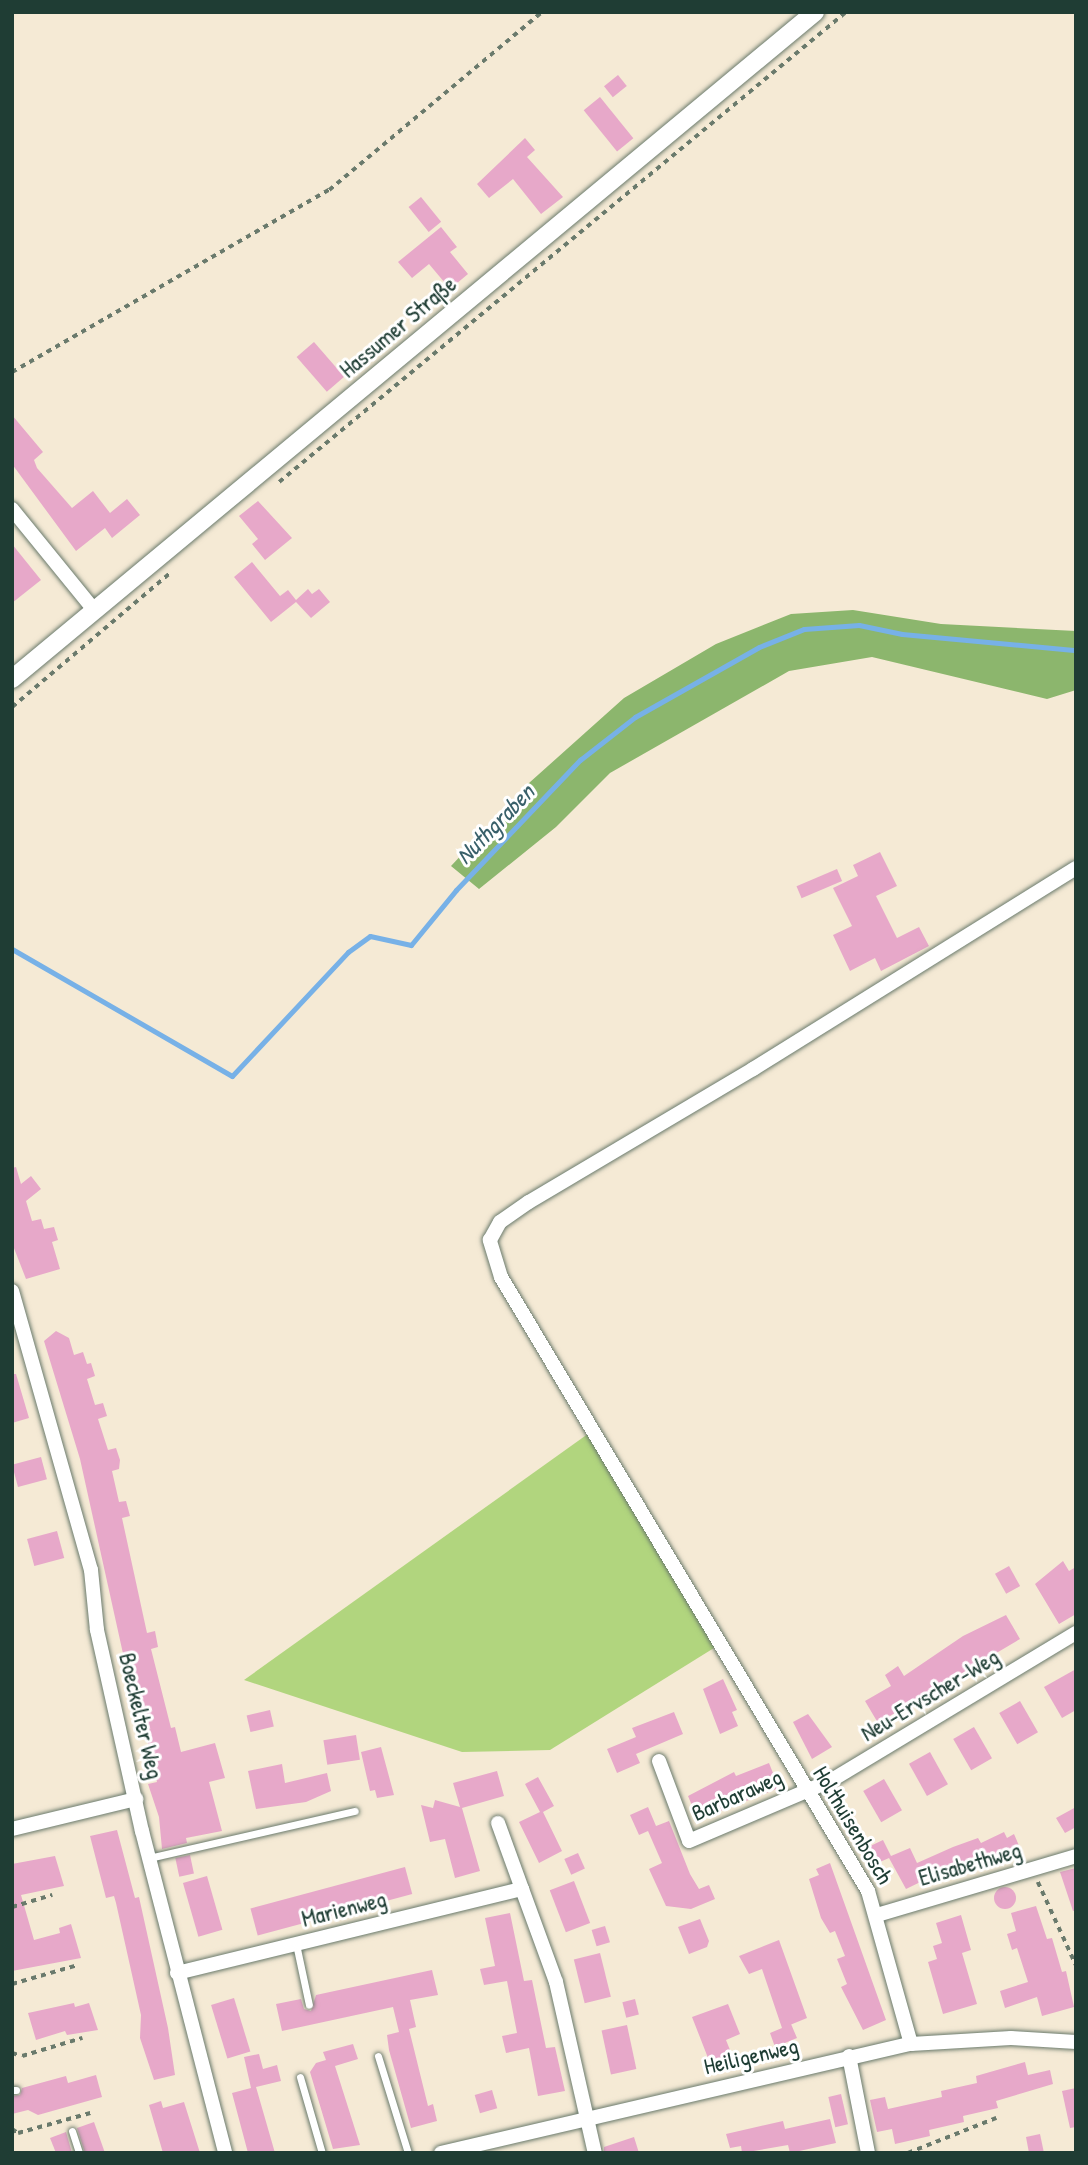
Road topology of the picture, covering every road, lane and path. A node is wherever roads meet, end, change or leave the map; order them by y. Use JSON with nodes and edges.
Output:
{"nodes":[{"id":1,"x":542,"y":12,"type":"edge"},
{"id":2,"x":815,"y":12,"type":"edge"},
{"id":3,"x":846,"y":12,"type":"edge"},
{"id":4,"x":12,"y":372,"type":"edge"},
{"id":5,"x":273,"y":487,"type":"dead end"},
{"id":6,"x":12,"y":509,"type":"edge"},
{"id":7,"x":175,"y":568,"type":"dead end"},
{"id":8,"x":94,"y":610,"type":"junction"},
{"id":9,"x":12,"y":679,"type":"edge"},
{"id":10,"x":12,"y":707,"type":"edge"},
{"id":11,"x":1076,"y":868,"type":"edge"},
{"id":12,"x":12,"y":1291,"type":"edge"},
{"id":13,"x":17,"y":1318,"type":"edge"},
{"id":14,"x":1076,"y":1633,"type":"edge"},
{"id":15,"x":659,"y":1761,"type":"dead end"},
{"id":16,"x":805,"y":1790,"type":"junction"},
{"id":17,"x":136,"y":1799,"type":"junction"},
{"id":18,"x":355,"y":1811,"type":"dead end"},
{"id":19,"x":498,"y":1823,"type":"dead end"},
{"id":20,"x":12,"y":1829,"type":"edge"},
{"id":21,"x":1076,"y":1856,"type":"edge"},
{"id":22,"x":149,"y":1858,"type":"junction"},
{"id":23,"x":1032,"y":1870,"type":"junction"},
{"id":24,"x":522,"y":1889,"type":"junction"},
{"id":25,"x":52,"y":1895,"type":"dead end"},
{"id":26,"x":12,"y":1907,"type":"edge"},
{"id":27,"x":877,"y":1915,"type":"junction"},
{"id":28,"x":296,"y":1944,"type":"junction"},
{"id":29,"x":78,"y":1965,"type":"dead end"},
{"id":30,"x":1076,"y":1965,"type":"edge"},
{"id":31,"x":177,"y":1973,"type":"junction"},
{"id":32,"x":12,"y":1984,"type":"edge"},
{"id":33,"x":309,"y":2005,"type":"dead end"},
{"id":34,"x":82,"y":2038,"type":"dead end"},
{"id":35,"x":1076,"y":2042,"type":"edge"},
{"id":36,"x":911,"y":2044,"type":"junction"},
{"id":37,"x":12,"y":2053,"type":"edge"},
{"id":38,"x":378,"y":2056,"type":"dead end"},
{"id":39,"x":849,"y":2056,"type":"junction"},
{"id":40,"x":300,"y":2077,"type":"dead end"},
{"id":41,"x":90,"y":2113,"type":"dead end"},
{"id":42,"x":587,"y":2118,"type":"junction"},
{"id":43,"x":996,"y":2118,"type":"dead end"},
{"id":44,"x":12,"y":2129,"type":"edge"},
{"id":45,"x":72,"y":2131,"type":"dead end"},
{"id":46,"x":79,"y":2153,"type":"edge"},
{"id":47,"x":225,"y":2153,"type":"edge"},
{"id":48,"x":322,"y":2153,"type":"edge"},
{"id":49,"x":408,"y":2153,"type":"edge"},
{"id":50,"x":441,"y":2153,"type":"edge"},
{"id":51,"x":595,"y":2153,"type":"edge"},
{"id":52,"x":868,"y":2153,"type":"edge"},
{"id":53,"x":908,"y":2153,"type":"edge"}],
"edges":[{"from":1,"to":4,"type":"path"},
{"from":2,"to":8,"type":"street","name":"Hassumer Straße"},
{"from":3,"to":5,"type":"path"},
{"from":6,"to":8,"type":"street"},
{"from":7,"to":10,"type":"path"},
{"from":8,"to":9,"type":"street","name":"Hassumer Straße"},
{"from":11,"to":16,"type":"street","name":"Holthuisenbosch"},
{"from":12,"to":13,"type":"street","name":"Boeckelter Weg"},
{"from":13,"to":17,"type":"street","name":"Boeckelter Weg"},
{"from":14,"to":16,"type":"street","name":"Neu-Ervscher-Weg"},
{"from":15,"to":16,"type":"street","name":"Barbaraweg"},
{"from":16,"to":27,"type":"street","name":"Holthuisenbosch"},
{"from":17,"to":20,"type":"street"},
{"from":17,"to":22,"type":"street","name":"Boeckelter Weg"},
{"from":18,"to":22,"type":"lane"},
{"from":19,"to":24,"type":"street"},
{"from":21,"to":23,"type":"street","name":"Elisabethweg"},
{"from":22,"to":31,"type":"street","name":"Boeckelter Weg"},
{"from":23,"to":27,"type":"street","name":"Elisabethweg"},
{"from":23,"to":30,"type":"path"},
{"from":24,"to":28,"type":"street","name":"Marienweg"},
{"from":24,"to":42,"type":"street"},
{"from":25,"to":26,"type":"path"},
{"from":27,"to":36,"type":"street","name":"Holthuisenbosch"},
{"from":28,"to":31,"type":"street","name":"Marienweg"},
{"from":28,"to":33,"type":"lane"},
{"from":29,"to":32,"type":"path"},
{"from":31,"to":47,"type":"street","name":"Boeckelter Weg"},
{"from":34,"to":37,"type":"path"},
{"from":35,"to":36,"type":"street","name":"Heiligenweg"},
{"from":36,"to":39,"type":"street","name":"Heiligenweg"},
{"from":38,"to":49,"type":"lane"},
{"from":39,"to":42,"type":"street","name":"Heiligenweg"},
{"from":39,"to":52,"type":"street"},
{"from":40,"to":48,"type":"lane"},
{"from":41,"to":44,"type":"path"},
{"from":42,"to":50,"type":"street","name":"Heiligenweg"},
{"from":42,"to":51,"type":"street"},
{"from":43,"to":53,"type":"path"},
{"from":45,"to":46,"type":"lane"}]}
